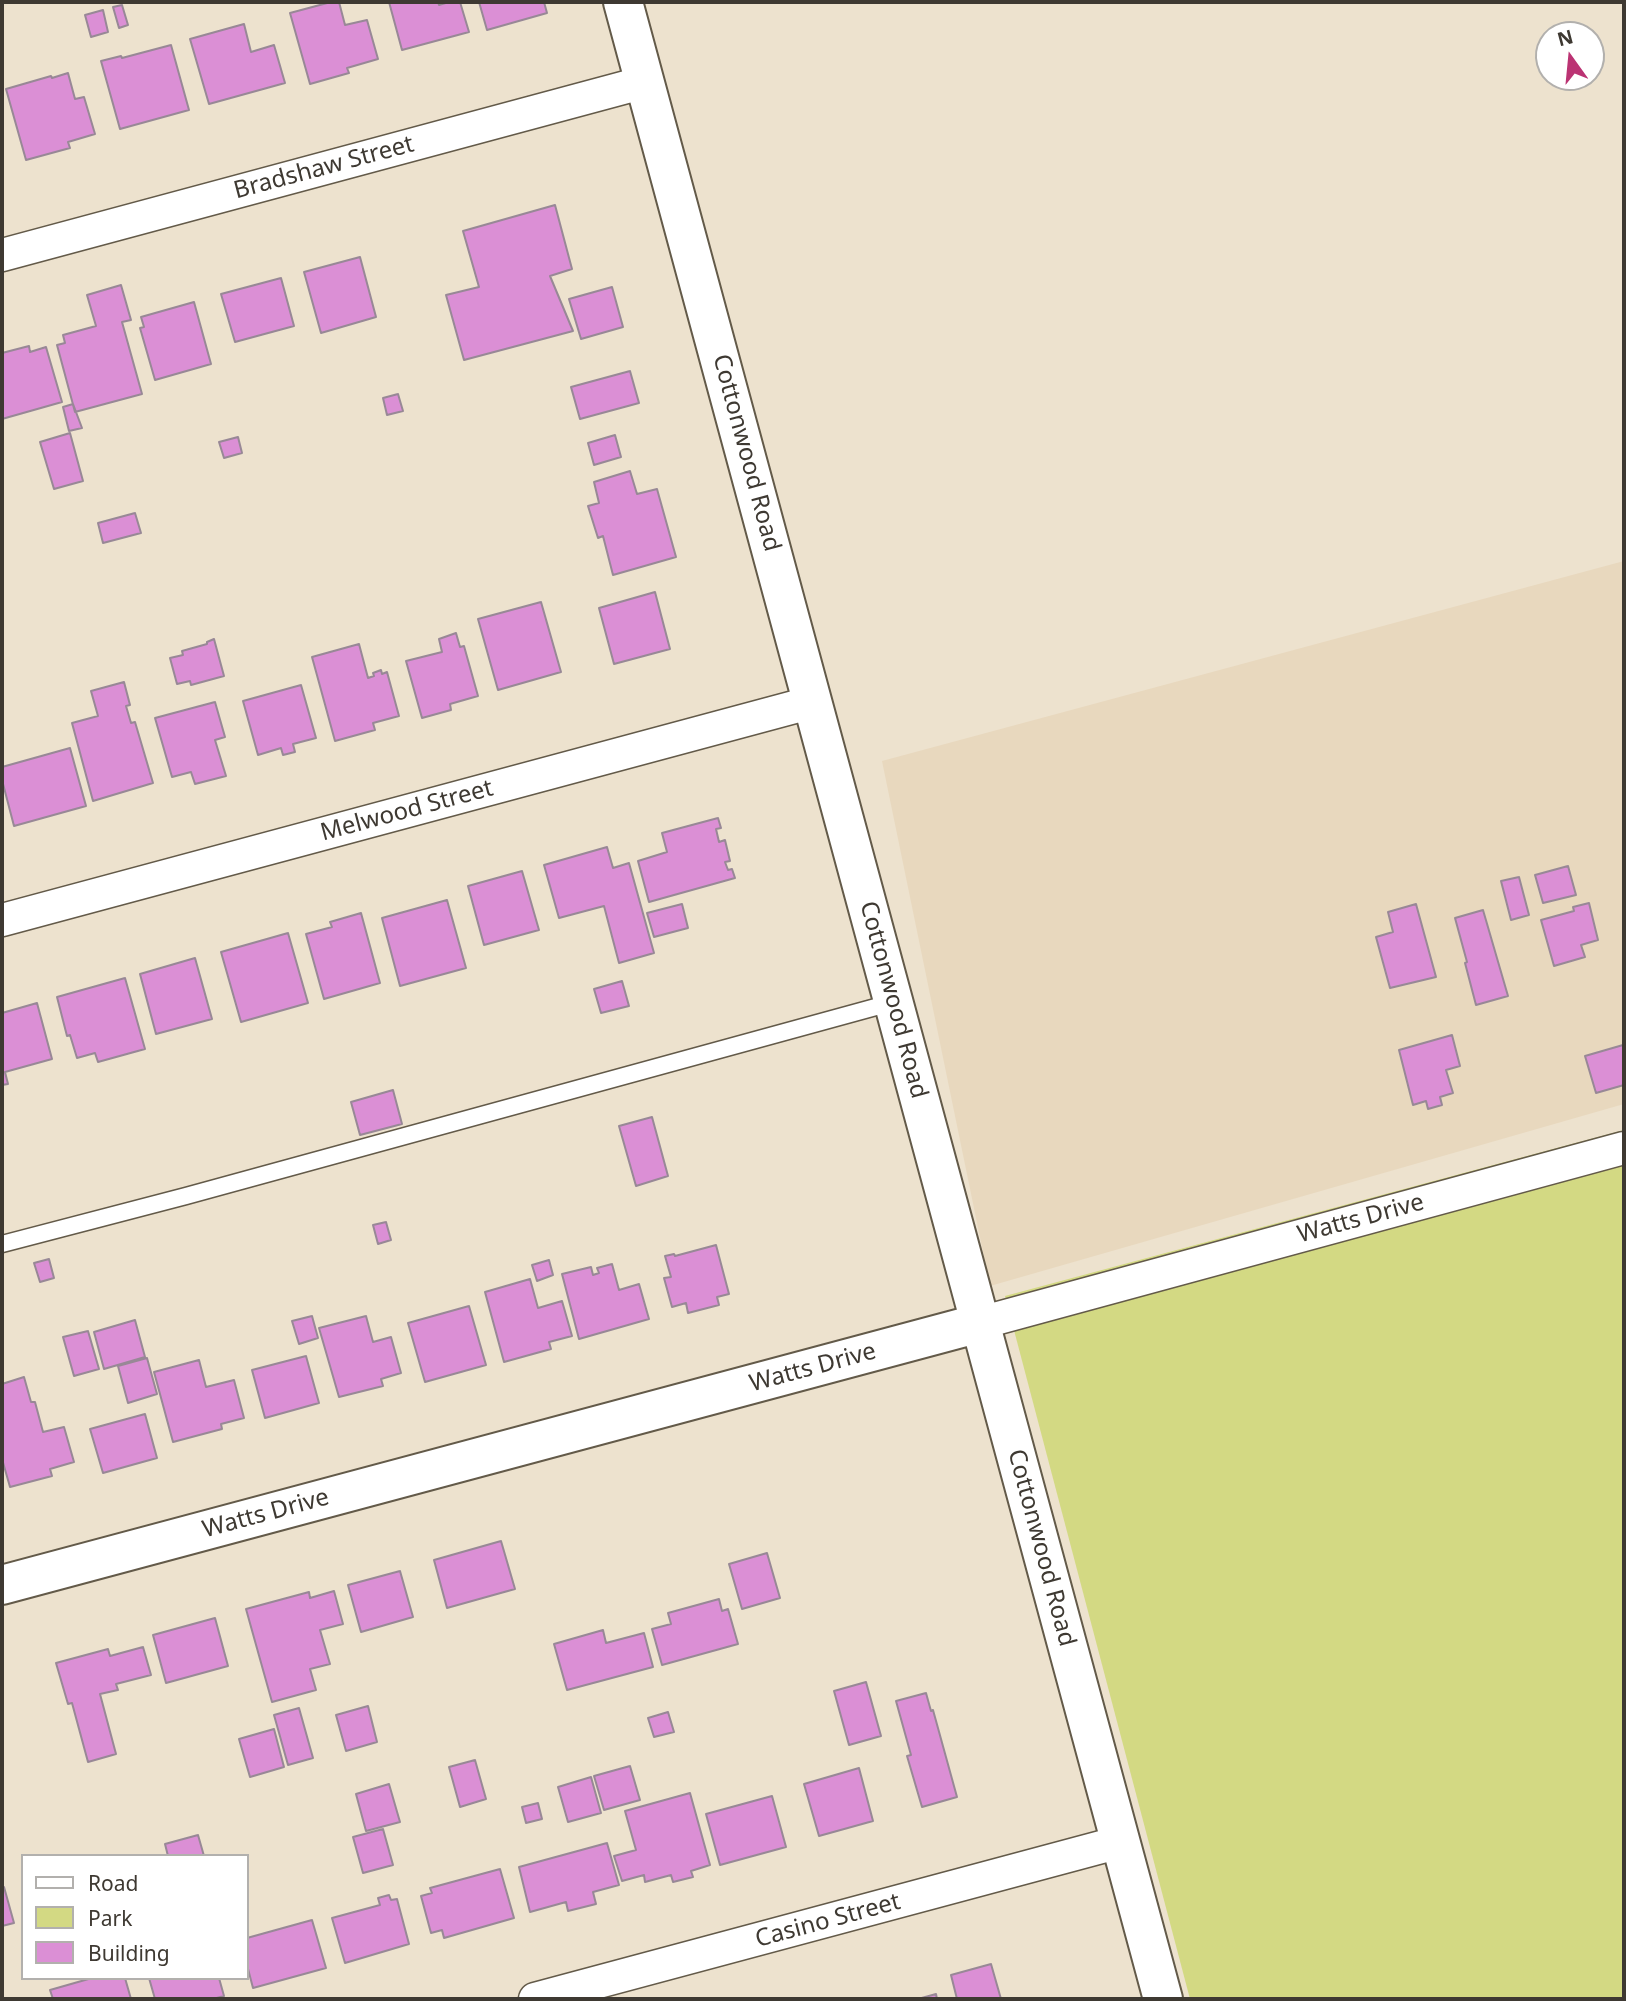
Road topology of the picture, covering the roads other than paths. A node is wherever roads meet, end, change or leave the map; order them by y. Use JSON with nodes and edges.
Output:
{"nodes":[{"id":1,"x":623,"y":2,"type":"edge"},
{"id":2,"x":645,"y":82,"type":"junction"},
{"id":3,"x":2,"y":255,"type":"edge"},
{"id":4,"x":813,"y":702,"type":"junction"},
{"id":5,"x":2,"y":920,"type":"edge"},
{"id":6,"x":894,"y":1002,"type":"junction"},
{"id":7,"x":1624,"y":1148,"type":"edge"},
{"id":8,"x":2,"y":1244,"type":"edge"},
{"id":9,"x":980,"y":1323,"type":"junction"},
{"id":10,"x":2,"y":1585,"type":"edge"},
{"id":11,"x":1120,"y":1842,"type":"junction"},
{"id":12,"x":535,"y":1999,"type":"edge"},
{"id":13,"x":1163,"y":1999,"type":"edge"}],
"edges":[{"from":1,"to":2,"type":"street","name":"Cottonwood Road"},
{"from":2,"to":3,"type":"street","name":"Bradshaw Street"},
{"from":2,"to":4,"type":"street","name":"Cottonwood Road"},
{"from":4,"to":5,"type":"street","name":"Melwood Street"},
{"from":4,"to":6,"type":"street","name":"Cottonwood Road"},
{"from":6,"to":8,"type":"lane"},
{"from":6,"to":9,"type":"street","name":"Cottonwood Road"},
{"from":7,"to":9,"type":"street","name":"Watts Drive"},
{"from":9,"to":10,"type":"street","name":"Watts Drive"},
{"from":9,"to":11,"type":"street","name":"Cottonwood Road"},
{"from":11,"to":12,"type":"street","name":"Casino Street"},
{"from":11,"to":13,"type":"street","name":"Cottonwood Road"}]}
